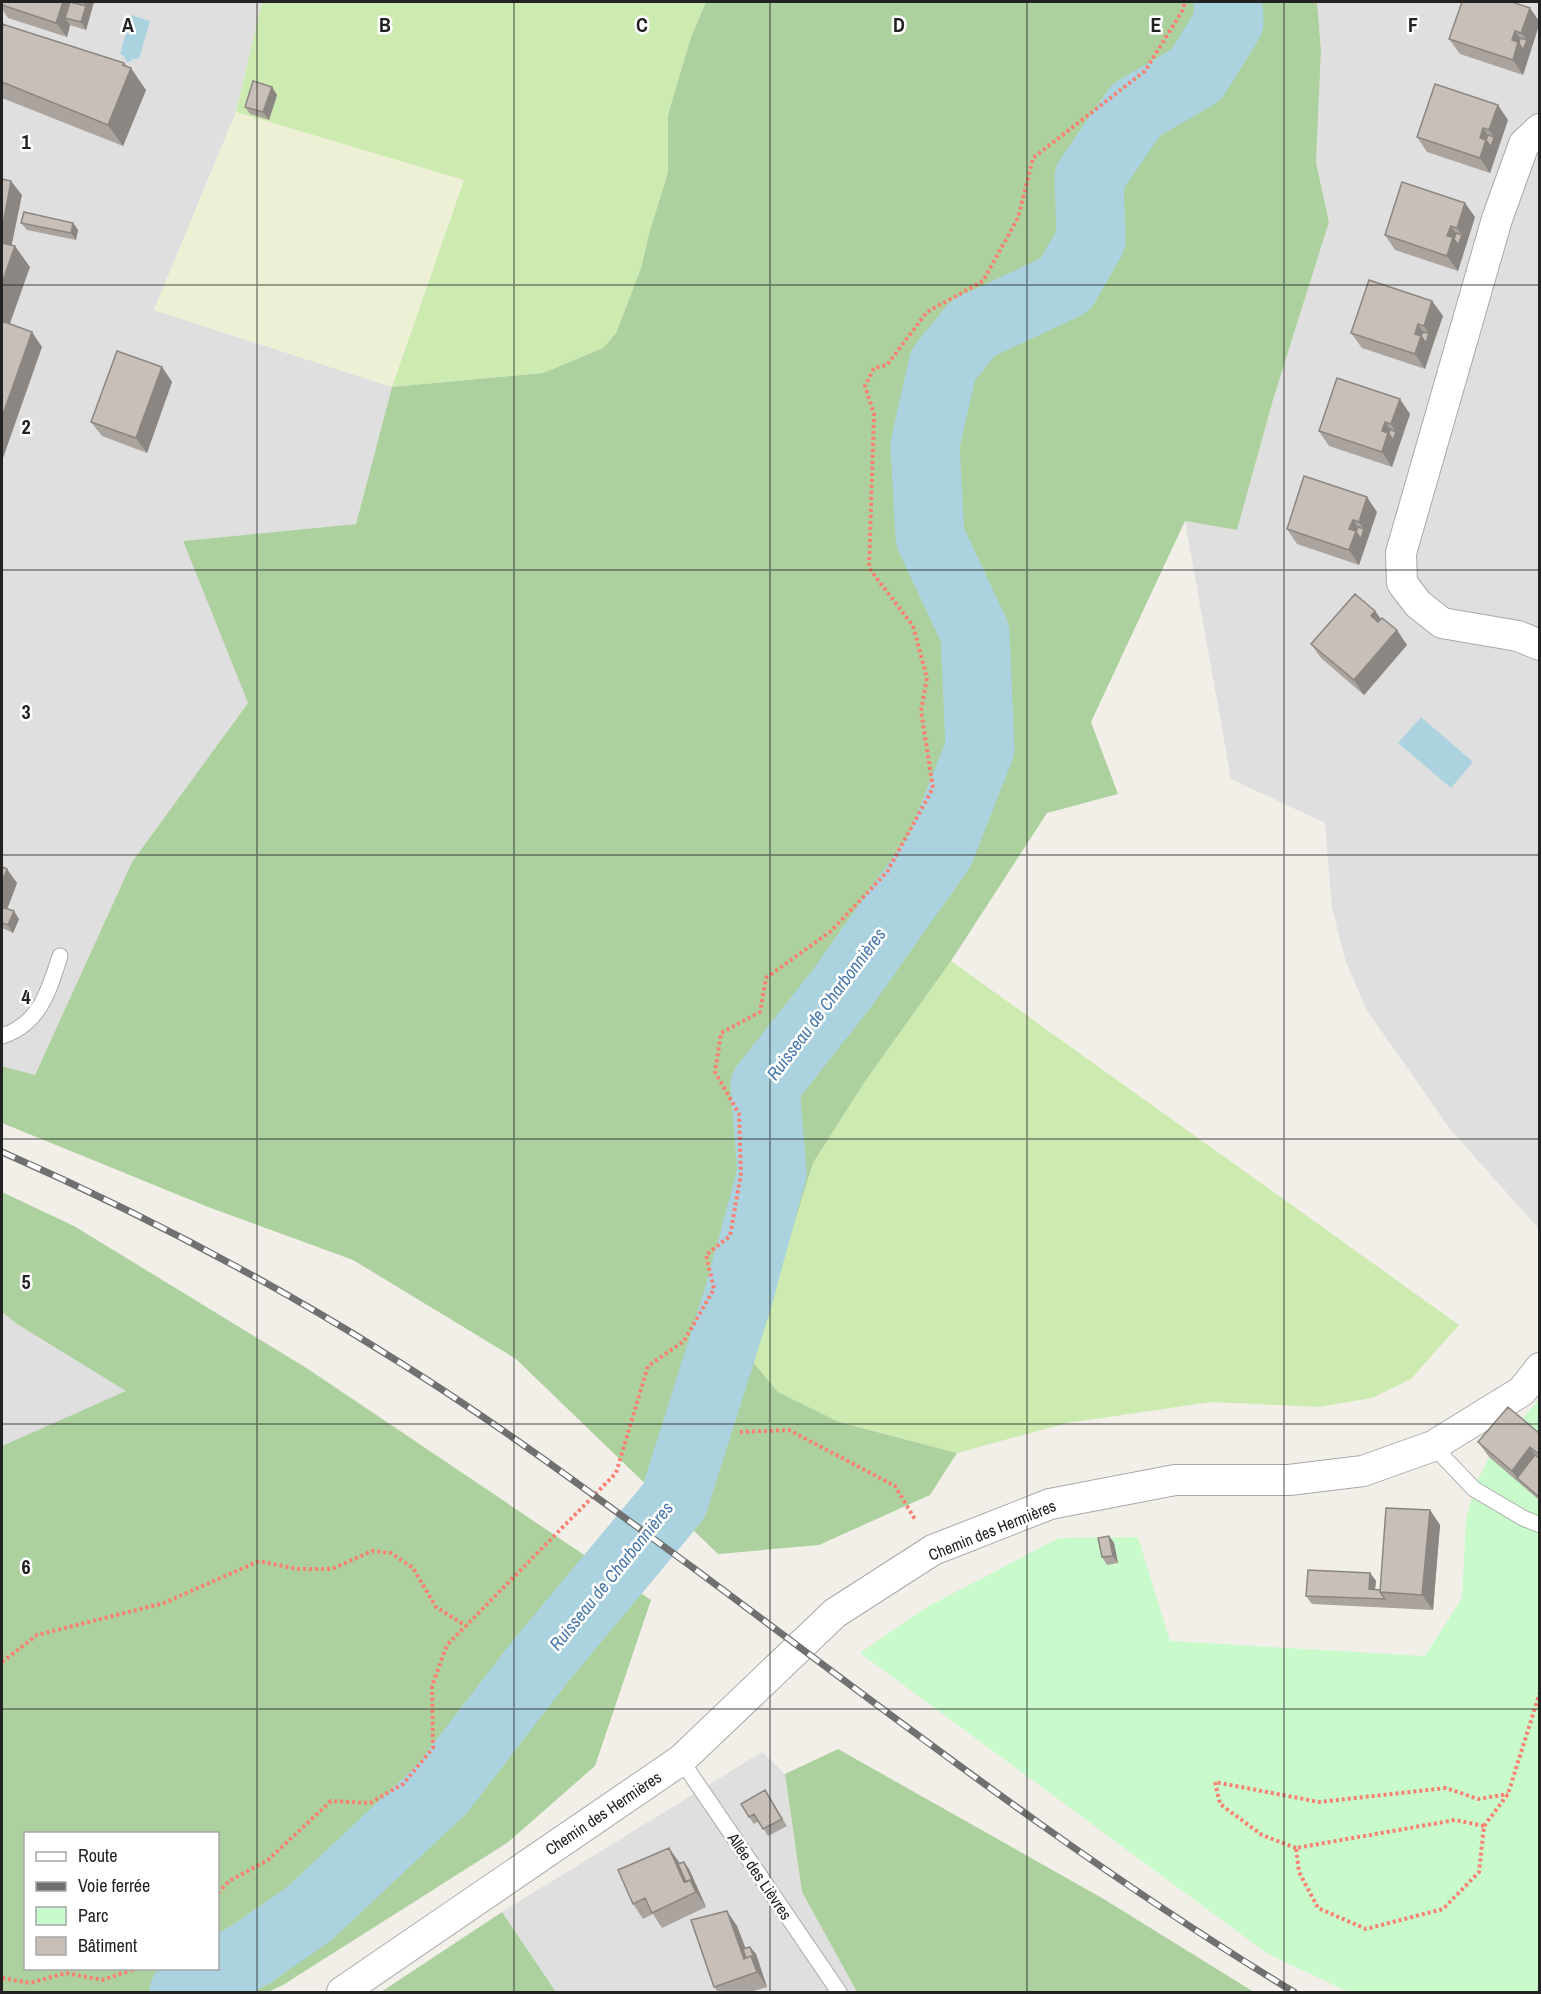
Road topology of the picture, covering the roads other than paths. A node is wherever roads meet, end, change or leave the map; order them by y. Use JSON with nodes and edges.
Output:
{"nodes":[{"id":1,"x":1539,"y":129,"type":"edge"},
{"id":2,"x":1539,"y":645,"type":"edge"},
{"id":3,"x":60,"y":956,"type":"dead end"},
{"id":4,"x":2,"y":1036,"type":"edge"},
{"id":5,"x":1539,"y":1368,"type":"edge"},
{"id":6,"x":1434,"y":1446,"type":"junction"},
{"id":7,"x":1539,"y":1525,"type":"edge"},
{"id":8,"x":681,"y":1760,"type":"junction"},
{"id":9,"x":342,"y":1992,"type":"edge"},
{"id":10,"x":839,"y":1992,"type":"edge"}],
"edges":[{"from":1,"to":2,"type":"street"},
{"from":3,"to":4,"type":"lane"},
{"from":5,"to":6,"type":"street","name":"Chemin des Hermières"},
{"from":6,"to":7,"type":"lane"},
{"from":6,"to":8,"type":"street","name":"Chemin des Hermières"},
{"from":8,"to":9,"type":"street","name":"Chemin des Hermières"},
{"from":8,"to":10,"type":"lane","name":"Allée des Lièvres"}]}
